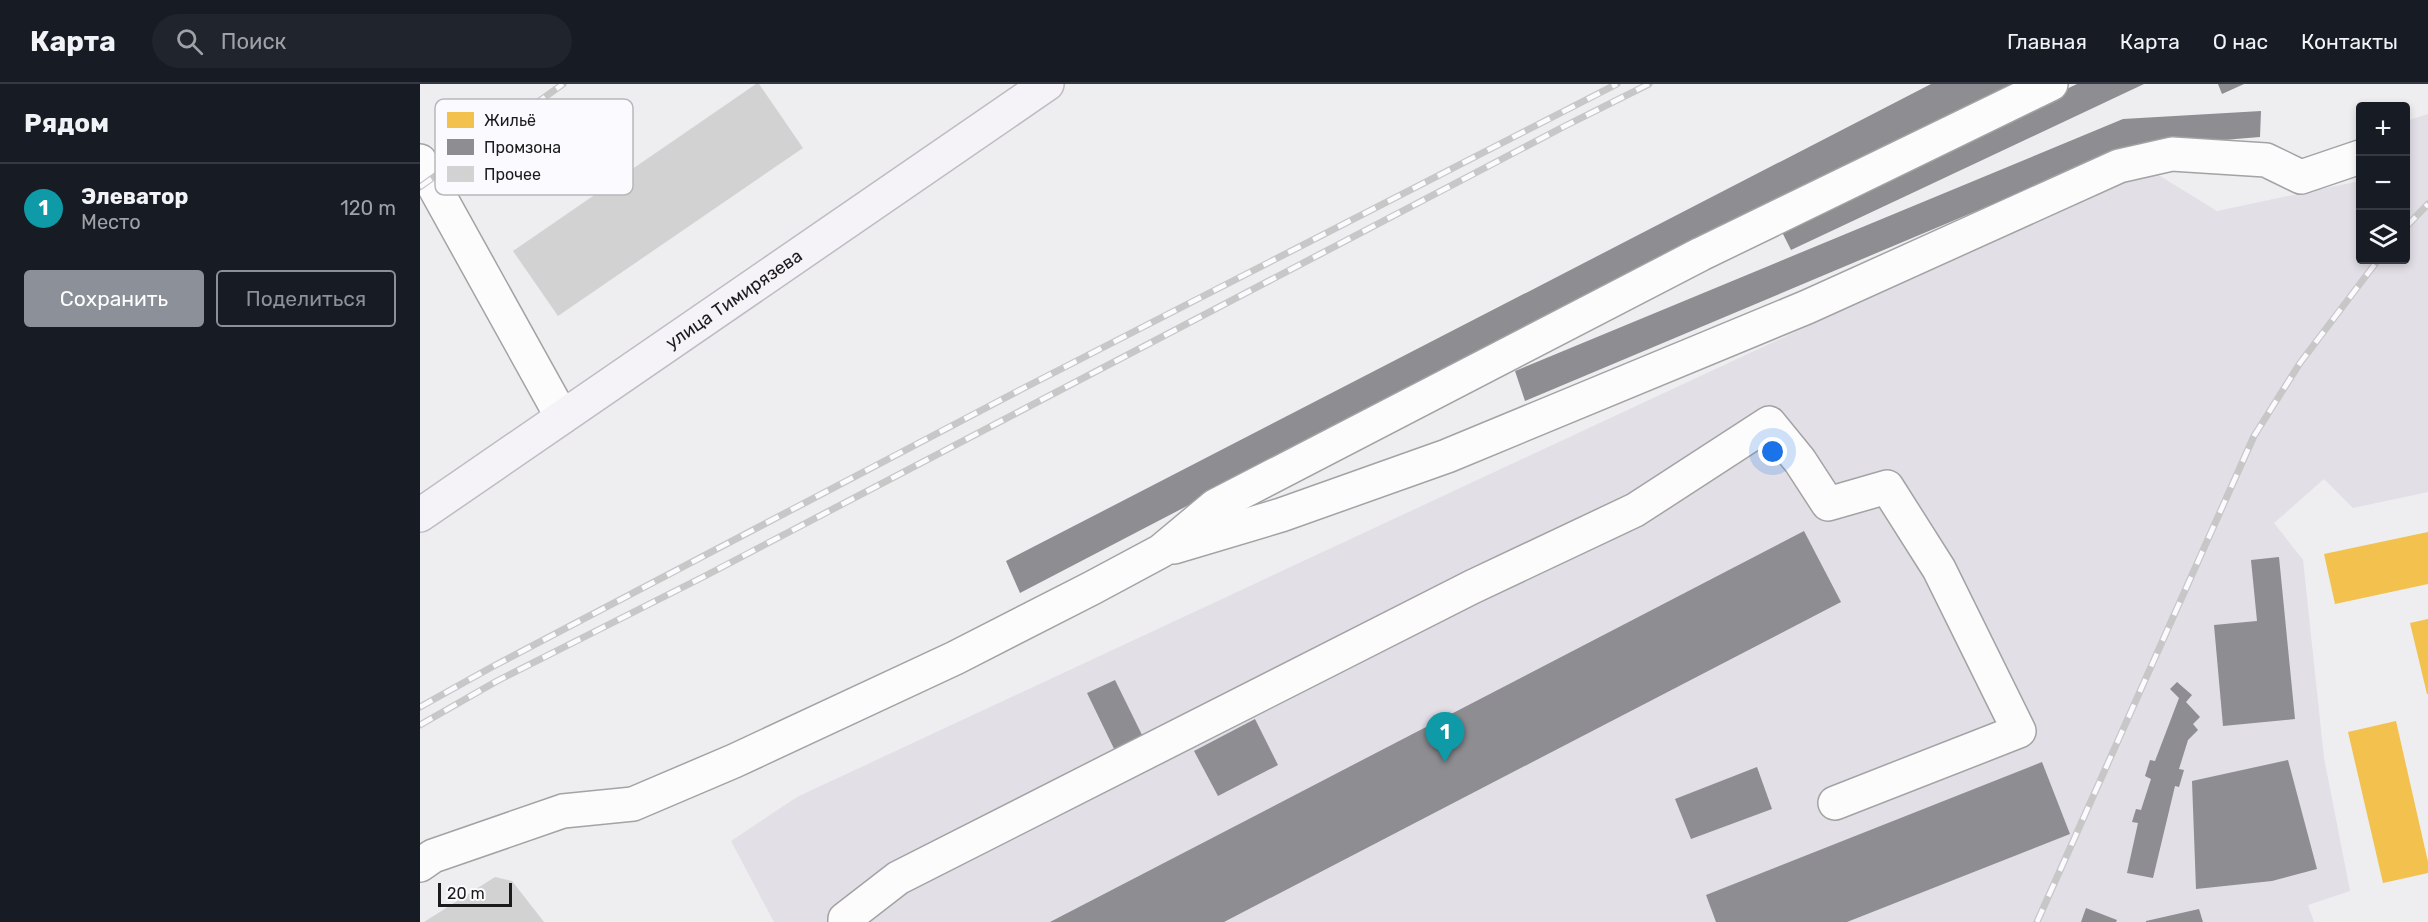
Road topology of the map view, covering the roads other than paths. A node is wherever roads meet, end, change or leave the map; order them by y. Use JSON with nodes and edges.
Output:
{"nodes":[{"id":1,"x":1047,"y":84,"type":"edge"},
{"id":2,"x":2051,"y":84,"type":"edge"},
{"id":3,"x":2356,"y":159,"type":"edge"},
{"id":4,"x":420,"y":161,"type":"edge"},
{"id":5,"x":435,"y":188,"type":"edge"},
{"id":6,"x":439,"y":195,"type":"edge"},
{"id":7,"x":562,"y":417,"type":"junction"},
{"id":8,"x":420,"y":516,"type":"edge"},
{"id":9,"x":1161,"y":551,"type":"junction"},
{"id":10,"x":1835,"y":803,"type":"dead end"},
{"id":11,"x":420,"y":865,"type":"edge"},
{"id":12,"x":845,"y":922,"type":"edge"}],
"edges":[{"from":1,"to":7,"type":"main road","name":"улица Тимирязева"},
{"from":2,"to":9,"type":"street"},
{"from":3,"to":9,"type":"street"},
{"from":4,"to":5,"type":"street"},
{"from":6,"to":7,"type":"street"},
{"from":7,"to":8,"type":"main road","name":"улица Тимирязева"},
{"from":9,"to":11,"type":"street"},
{"from":10,"to":12,"type":"street"}]}
